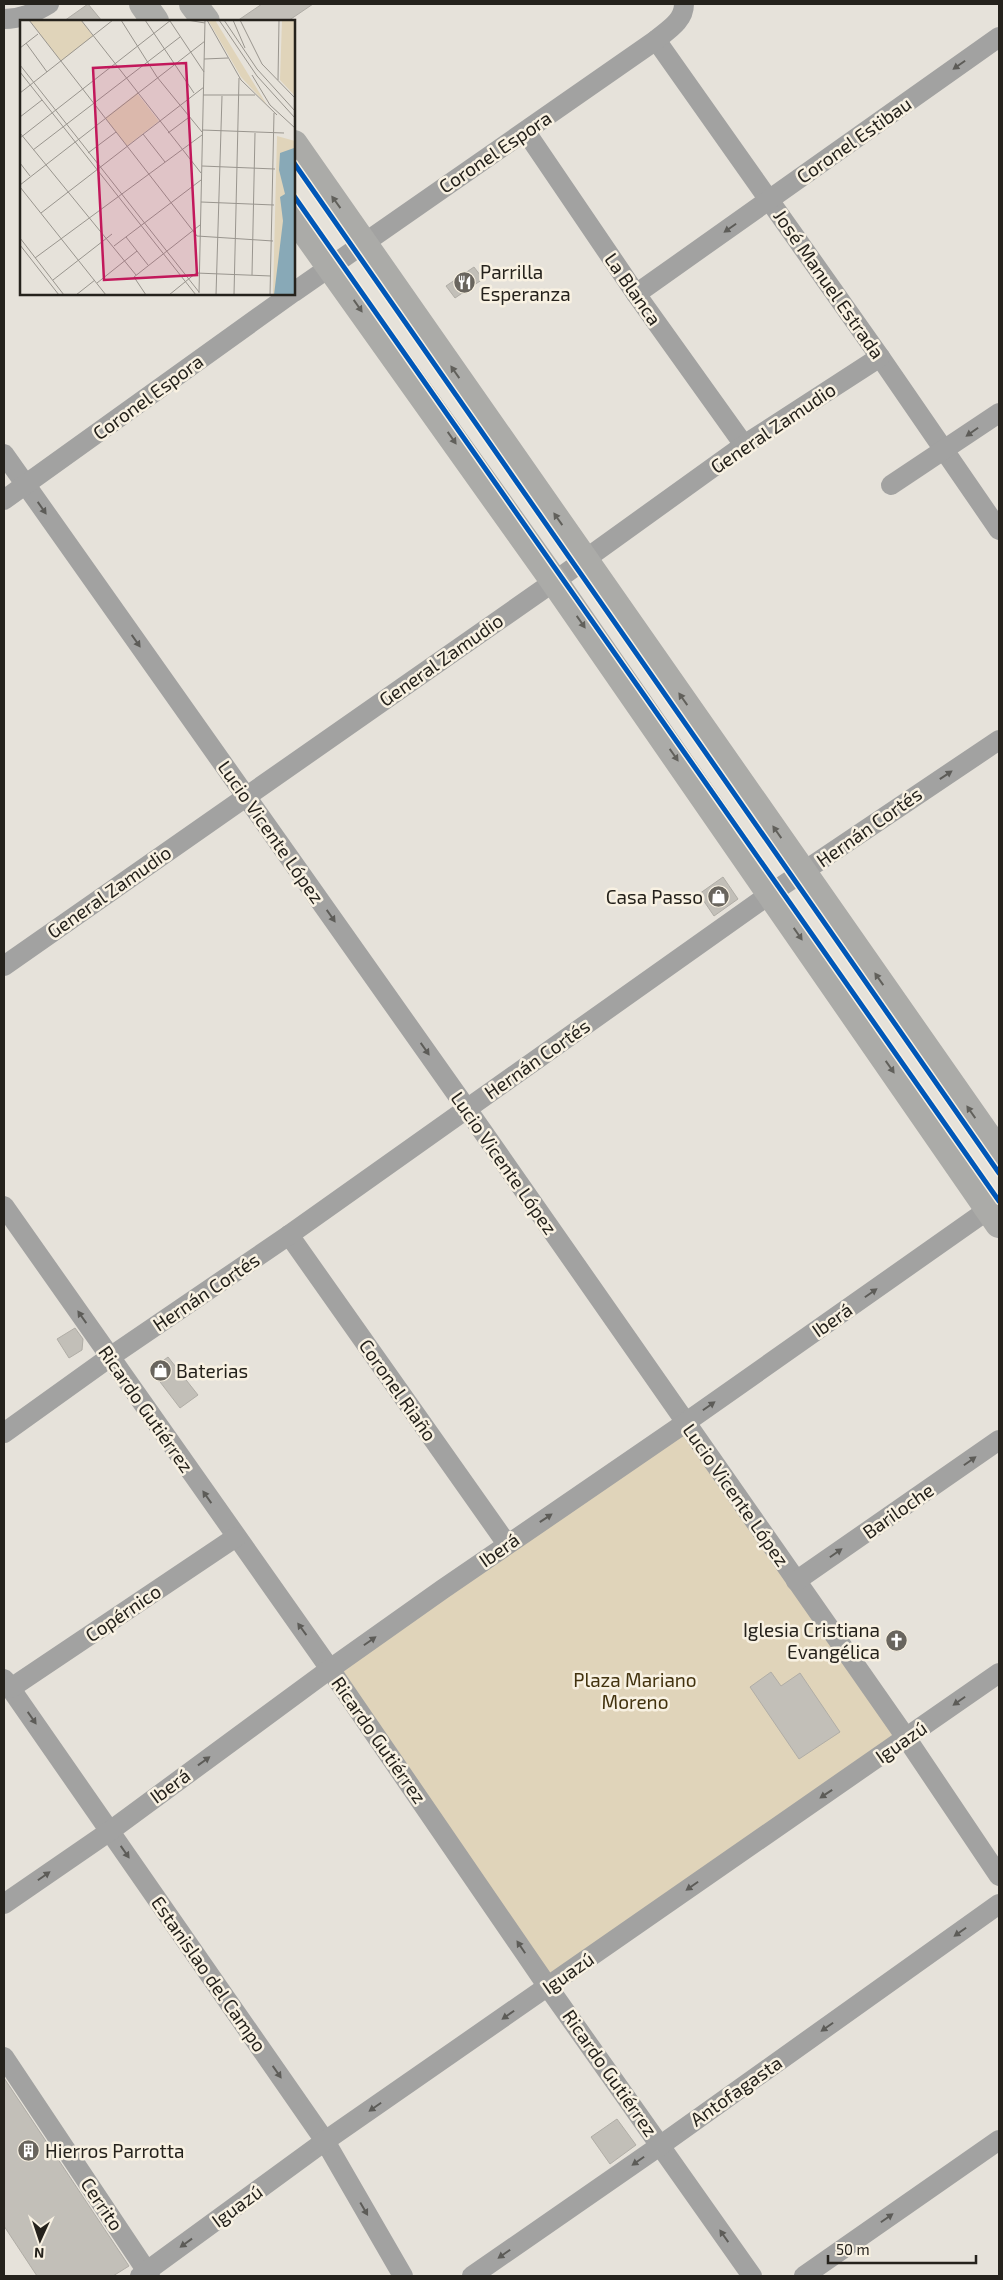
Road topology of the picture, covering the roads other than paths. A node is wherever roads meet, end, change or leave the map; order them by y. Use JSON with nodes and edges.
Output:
{"nodes":[{"id":1,"x":49,"y":4,"type":"edge"},
{"id":2,"x":144,"y":4,"type":"edge"},
{"id":3,"x":193,"y":4,"type":"edge"},
{"id":4,"x":684,"y":4,"type":"edge"},
{"id":5,"x":4,"y":18,"type":"edge"},
{"id":6,"x":155,"y":20,"type":"edge"},
{"id":7,"x":205,"y":20,"type":"edge"},
{"id":8,"x":999,"y":37,"type":"edge"},
{"id":9,"x":656,"y":40,"type":"junction"},
{"id":10,"x":526,"y":132,"type":"junction"},
{"id":11,"x":295,"y":145,"type":"edge"},
{"id":12,"x":770,"y":200,"type":"junction"},
{"id":13,"x":295,"y":217,"type":"edge"},
{"id":14,"x":364,"y":242,"type":"junction"},
{"id":15,"x":330,"y":266,"type":"junction"},
{"id":16,"x":295,"y":291,"type":"edge"},
{"id":17,"x":636,"y":294,"type":"junction"},
{"id":18,"x":289,"y":295,"type":"edge"},
{"id":19,"x":880,"y":357,"type":"junction"},
{"id":20,"x":999,"y":413,"type":"edge"},
{"id":21,"x":744,"y":445,"type":"junction"},
{"id":22,"x":946,"y":451,"type":"junction"},
{"id":23,"x":4,"y":454,"type":"edge"},
{"id":24,"x":26,"y":485,"type":"junction"},
{"id":25,"x":891,"y":485,"type":"dead end"},
{"id":26,"x":4,"y":500,"type":"edge"},
{"id":27,"x":999,"y":530,"type":"edge"},
{"id":28,"x":585,"y":559,"type":"junction"},
{"id":29,"x":554,"y":581,"type":"junction"},
{"id":30,"x":999,"y":740,"type":"edge"},
{"id":31,"x":246,"y":797,"type":"junction"},
{"id":32,"x":804,"y":872,"type":"junction"},
{"id":33,"x":770,"y":894,"type":"junction"},
{"id":34,"x":4,"y":966,"type":"edge"},
{"id":35,"x":467,"y":1109,"type":"junction"},
{"id":36,"x":999,"y":1152,"type":"edge"},
{"id":37,"x":4,"y":1206,"type":"edge"},
{"id":38,"x":996,"y":1212,"type":"edge"},
{"id":39,"x":289,"y":1235,"type":"junction"},
{"id":40,"x":110,"y":1357,"type":"junction"},
{"id":41,"x":685,"y":1423,"type":"junction"},
{"id":42,"x":4,"y":1433,"type":"edge"},
{"id":43,"x":999,"y":1440,"type":"edge"},
{"id":44,"x":236,"y":1537,"type":"junction"},
{"id":45,"x":507,"y":1544,"type":"junction"},
{"id":46,"x":796,"y":1581,"type":"junction"},
{"id":47,"x":330,"y":1669,"type":"junction"},
{"id":48,"x":999,"y":1673,"type":"edge"},
{"id":49,"x":7,"y":1683,"type":"edge"},
{"id":50,"x":907,"y":1739,"type":"junction"},
{"id":51,"x":110,"y":1830,"type":"junction"},
{"id":52,"x":999,"y":1876,"type":"edge"},
{"id":53,"x":4,"y":1904,"type":"edge"},
{"id":54,"x":999,"y":1904,"type":"edge"},
{"id":55,"x":548,"y":1987,"type":"junction"},
{"id":56,"x":4,"y":2057,"type":"edge"},
{"id":57,"x":999,"y":2140,"type":"edge"},
{"id":58,"x":325,"y":2141,"type":"junction"},
{"id":59,"x":661,"y":2145,"type":"junction"},
{"id":60,"x":146,"y":2275,"type":"edge"},
{"id":61,"x":403,"y":2276,"type":"edge"},
{"id":62,"x":472,"y":2276,"type":"edge"},
{"id":63,"x":752,"y":2276,"type":"edge"},
{"id":64,"x":804,"y":2276,"type":"edge"}],
"edges":[{"from":1,"to":5,"type":"street"},
{"from":2,"to":6,"type":"main road"},
{"from":3,"to":7,"type":"main road"},
{"from":4,"to":9,"type":"street","name":"Coronel Espora"},
{"from":8,"to":12,"type":"street","name":"Coronel Estibau","one_way":true},
{"from":9,"to":10,"type":"street","name":"Coronel Espora"},
{"from":9,"to":12,"type":"street","name":"José Manuel Estrada"},
{"from":10,"to":14,"type":"street","name":"Coronel Espora"},
{"from":10,"to":17,"type":"street","name":"La Blanca"},
{"from":14,"to":11,"type":"main road","one_way":true},
{"from":12,"to":17,"type":"street","name":"Coronel Estibau","one_way":true},
{"from":12,"to":19,"type":"street","name":"José Manuel Estrada"},
{"from":13,"to":15,"type":"main road"},
{"from":14,"to":15,"type":"street","name":"Coronel Espora"},
{"from":28,"to":14,"type":"main road","one_way":true},
{"from":15,"to":16,"type":"street","name":"Coronel Espora"},
{"from":15,"to":29,"type":"main road","one_way":true},
{"from":17,"to":21,"type":"street","name":"La Blanca"},
{"from":18,"to":24,"type":"street","name":"Coronel Espora"},
{"from":19,"to":21,"type":"street","name":"General Zamudio"},
{"from":19,"to":22,"type":"street","name":"José Manuel Estrada"},
{"from":20,"to":22,"type":"street","one_way":true},
{"from":21,"to":28,"type":"street","name":"General Zamudio"},
{"from":22,"to":25,"type":"street"},
{"from":22,"to":27,"type":"street","name":"José Manuel Estrada"},
{"from":23,"to":24,"type":"street","name":"Lucio Vicente López"},
{"from":24,"to":26,"type":"street","name":"Coronel Espora"},
{"from":24,"to":31,"type":"street","name":"Lucio Vicente López","one_way":true},
{"from":28,"to":29,"type":"street","name":"General Zamudio"},
{"from":32,"to":28,"type":"main road","one_way":true},
{"from":29,"to":31,"type":"street","name":"General Zamudio"},
{"from":29,"to":33,"type":"main road","one_way":true},
{"from":32,"to":30,"type":"street","name":"Hernán Cortés","one_way":true},
{"from":31,"to":34,"type":"street","name":"General Zamudio"},
{"from":31,"to":35,"type":"street","name":"Lucio Vicente López","one_way":true},
{"from":32,"to":33,"type":"street","name":"Hernán Cortés"},
{"from":36,"to":32,"type":"main road","one_way":true},
{"from":33,"to":35,"type":"street","name":"Hernán Cortés"},
{"from":33,"to":38,"type":"main road","one_way":true},
{"from":35,"to":39,"type":"street","name":"Hernán Cortés"},
{"from":35,"to":41,"type":"street","name":"Lucio Vicente López"},
{"from":40,"to":37,"type":"street","name":"Ricardo Gutiérrez","one_way":true},
{"from":41,"to":38,"type":"street","name":"Iberá","one_way":true},
{"from":39,"to":40,"type":"street","name":"Hernán Cortés"},
{"from":39,"to":45,"type":"street","name":"Coronel Riaño"},
{"from":40,"to":42,"type":"street","name":"Hernán Cortés"},
{"from":44,"to":40,"type":"street","name":"Ricardo Gutiérrez","one_way":true},
{"from":45,"to":41,"type":"street","name":"Iberá","one_way":true},
{"from":41,"to":46,"type":"street","name":"Lucio Vicente López"},
{"from":46,"to":43,"type":"street","name":"Bariloche","one_way":true},
{"from":47,"to":44,"type":"street","name":"Ricardo Gutiérrez","one_way":true},
{"from":44,"to":49,"type":"street","name":"Copérnico"},
{"from":47,"to":45,"type":"street","name":"Iberá","one_way":true},
{"from":46,"to":50,"type":"street","name":"Lucio Vicente López"},
{"from":51,"to":47,"type":"street","name":"Iberá","one_way":true},
{"from":55,"to":47,"type":"street","name":"Ricardo Gutiérrez","one_way":true},
{"from":48,"to":50,"type":"street","name":"Iguazú","one_way":true},
{"from":49,"to":51,"type":"street","name":"Estanislao del Campo","one_way":true},
{"from":50,"to":52,"type":"street","name":"Lucio Vicente López"},
{"from":50,"to":55,"type":"street","name":"Iguazú","one_way":true},
{"from":53,"to":51,"type":"street","name":"Iberá","one_way":true},
{"from":51,"to":58,"type":"street","name":"Estanislao del Campo","one_way":true},
{"from":54,"to":59,"type":"street","name":"Antofagasta","one_way":true},
{"from":55,"to":58,"type":"street","name":"Iguazú","one_way":true},
{"from":55,"to":59,"type":"street","name":"Ricardo Gutiérrez"},
{"from":56,"to":60,"type":"street","name":"Cerrito"},
{"from":64,"to":57,"type":"street","one_way":true},
{"from":58,"to":60,"type":"street","name":"Iguazú","one_way":true},
{"from":58,"to":61,"type":"street","name":"Estanislao del Campo","one_way":true},
{"from":59,"to":62,"type":"street","name":"Antofagasta","one_way":true},
{"from":63,"to":59,"type":"street","name":"Ricardo Gutiérrez","one_way":true}]}
